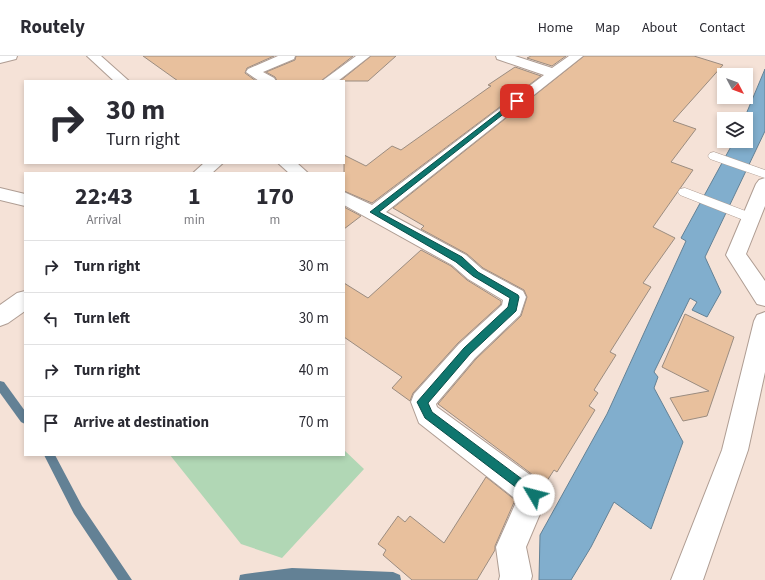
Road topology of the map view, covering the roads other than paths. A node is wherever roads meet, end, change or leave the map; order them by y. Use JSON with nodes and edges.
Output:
{"nodes":[{"id":1,"x":11,"y":56,"type":"edge"},
{"id":2,"x":92,"y":56,"type":"edge"},
{"id":3,"x":289,"y":56,"type":"edge"},
{"id":4,"x":502,"y":56,"type":"edge"},
{"id":5,"x":577,"y":56,"type":"edge"},
{"id":6,"x":360,"y":57,"type":"edge"},
{"id":7,"x":0,"y":59,"type":"edge"},
{"id":8,"x":553,"y":73,"type":"junction"},
{"id":9,"x":121,"y":80,"type":"edge"},
{"id":10,"x":267,"y":80,"type":"edge"},
{"id":11,"x":330,"y":80,"type":"edge"},
{"id":12,"x":717,"y":157,"type":"dead end"},
{"id":13,"x":214,"y":164,"type":"edge"},
{"id":14,"x":287,"y":164,"type":"edge"},
{"id":15,"x":202,"y":172,"type":"edge"},
{"id":16,"x":299,"y":172,"type":"edge"},
{"id":17,"x":762,"y":177,"type":"edge"},
{"id":18,"x":685,"y":192,"type":"dead end"},
{"id":19,"x":0,"y":194,"type":"edge"},
{"id":20,"x":345,"y":198,"type":"edge"},
{"id":21,"x":24,"y":200,"type":"edge"},
{"id":22,"x":373,"y":212,"type":"junction"},
{"id":23,"x":743,"y":215,"type":"junction"},
{"id":24,"x":765,"y":298,"type":"edge"},
{"id":25,"x":24,"y":300,"type":"edge"},
{"id":26,"x":0,"y":317,"type":"edge"},
{"id":27,"x":765,"y":321,"type":"edge"},
{"id":28,"x":515,"y":580,"type":"edge"},
{"id":29,"x":687,"y":580,"type":"edge"}],
"edges":[{"from":1,"to":7,"type":"street"},
{"from":2,"to":9,"type":"street"},
{"from":3,"to":10,"type":"street"},
{"from":4,"to":8,"type":"street"},
{"from":5,"to":8,"type":"street"},
{"from":6,"to":11,"type":"street"},
{"from":8,"to":22,"type":"street"},
{"from":12,"to":17,"type":"lane"},
{"from":13,"to":15,"type":"street"},
{"from":14,"to":16,"type":"street"},
{"from":17,"to":23,"type":"street"},
{"from":18,"to":23,"type":"lane"},
{"from":19,"to":21,"type":"street"},
{"from":20,"to":22,"type":"street"},
{"from":22,"to":28,"type":"street"},
{"from":23,"to":24,"type":"street"},
{"from":25,"to":26,"type":"street"},
{"from":27,"to":29,"type":"street"}]}
